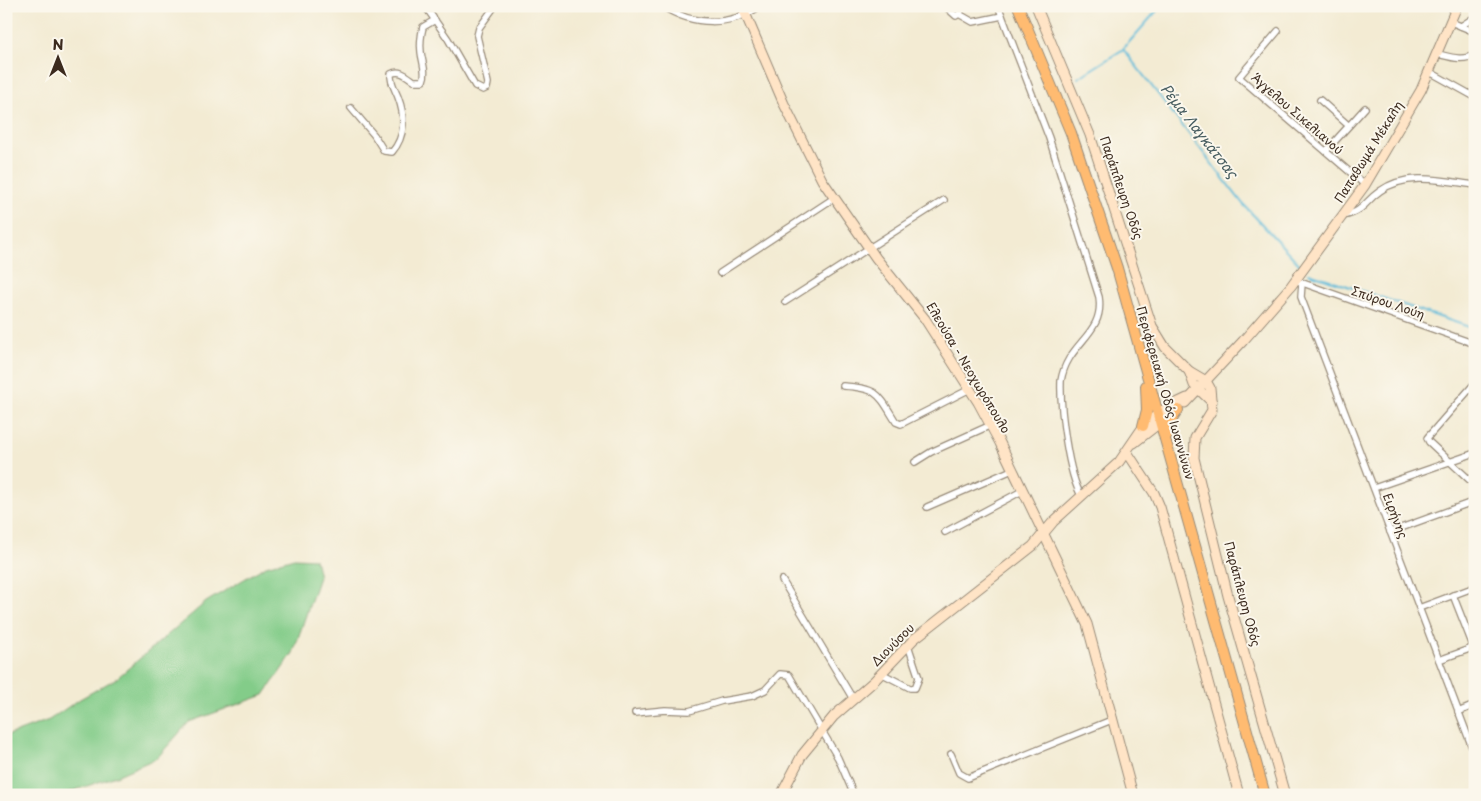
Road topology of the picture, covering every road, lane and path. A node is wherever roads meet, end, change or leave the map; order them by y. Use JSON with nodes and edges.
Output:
{"nodes":[{"id":1,"x":425,"y":6,"type":"edge"},
{"id":2,"x":495,"y":6,"type":"edge"},
{"id":3,"x":662,"y":6,"type":"edge"},
{"id":4,"x":760,"y":6,"type":"edge"},
{"id":5,"x":945,"y":6,"type":"edge"},
{"id":6,"x":956,"y":6,"type":"edge"},
{"id":7,"x":1018,"y":6,"type":"edge"},
{"id":8,"x":1036,"y":6,"type":"edge"},
{"id":9,"x":1457,"y":6,"type":"edge"},
{"id":10,"x":999,"y":8,"type":"dead end"},
{"id":11,"x":743,"y":11,"type":"edge"},
{"id":12,"x":959,"y":14,"type":"junction"},
{"id":13,"x":1002,"y":16,"type":"junction"},
{"id":14,"x":1475,"y":17,"type":"edge"},
{"id":15,"x":435,"y":20,"type":"junction"},
{"id":16,"x":1450,"y":22,"type":"junction"},
{"id":17,"x":1461,"y":26,"type":"junction"},
{"id":18,"x":1278,"y":31,"type":"dead end"},
{"id":19,"x":1475,"y":32,"type":"edge"},
{"id":20,"x":1438,"y":54,"type":"junction"},
{"id":21,"x":1475,"y":54,"type":"edge"},
{"id":22,"x":1430,"y":72,"type":"junction"},
{"id":23,"x":1475,"y":97,"type":"edge"},
{"id":24,"x":1320,"y":100,"type":"dead end"},
{"id":25,"x":351,"y":108,"type":"dead end"},
{"id":26,"x":1365,"y":108,"type":"dead end"},
{"id":27,"x":1348,"y":125,"type":"junction"},
{"id":28,"x":1326,"y":152,"type":"junction"},
{"id":29,"x":1365,"y":185,"type":"junction"},
{"id":30,"x":1475,"y":185,"type":"edge"},
{"id":31,"x":834,"y":198,"type":"junction"},
{"id":32,"x":944,"y":200,"type":"dead end"},
{"id":33,"x":1343,"y":216,"type":"junction"},
{"id":34,"x":869,"y":249,"type":"junction"},
{"id":35,"x":720,"y":274,"type":"dead end"},
{"id":36,"x":1299,"y":281,"type":"junction"},
{"id":37,"x":785,"y":302,"type":"dead end"},
{"id":38,"x":1475,"y":344,"type":"edge"},
{"id":39,"x":1146,"y":370,"type":"junction"},
{"id":40,"x":1189,"y":371,"type":"junction"},
{"id":41,"x":1206,"y":381,"type":"junction"},
{"id":42,"x":1475,"y":382,"type":"edge"},
{"id":43,"x":843,"y":386,"type":"dead end"},
{"id":44,"x":970,"y":389,"type":"junction"},
{"id":45,"x":1198,"y":389,"type":"junction"},
{"id":46,"x":1188,"y":398,"type":"junction"},
{"id":47,"x":1212,"y":402,"type":"junction"},
{"id":48,"x":1178,"y":410,"type":"junction"},
{"id":49,"x":1160,"y":417,"type":"junction"},
{"id":50,"x":990,"y":425,"type":"junction"},
{"id":51,"x":1144,"y":426,"type":"junction"},
{"id":52,"x":1134,"y":443,"type":"junction"},
{"id":53,"x":1168,"y":446,"type":"junction"},
{"id":54,"x":1127,"y":452,"type":"junction"},
{"id":55,"x":1475,"y":453,"type":"edge"},
{"id":56,"x":915,"y":462,"type":"dead end"},
{"id":57,"x":1120,"y":462,"type":"junction"},
{"id":58,"x":1450,"y":462,"type":"junction"},
{"id":59,"x":1012,"y":470,"type":"junction"},
{"id":60,"x":1141,"y":473,"type":"junction"},
{"id":61,"x":1475,"y":485,"type":"edge"},
{"id":62,"x":1374,"y":488,"type":"junction"},
{"id":63,"x":1022,"y":491,"type":"junction"},
{"id":64,"x":1082,"y":497,"type":"junction"},
{"id":65,"x":1474,"y":503,"type":"edge"},
{"id":66,"x":927,"y":507,"type":"dead end"},
{"id":67,"x":945,"y":532,"type":"dead end"},
{"id":68,"x":1390,"y":532,"type":"junction"},
{"id":69,"x":1044,"y":534,"type":"junction"},
{"id":70,"x":782,"y":580,"type":"dead end"},
{"id":71,"x":1475,"y":587,"type":"edge"},
{"id":72,"x":1453,"y":595,"type":"junction"},
{"id":73,"x":1419,"y":608,"type":"junction"},
{"id":74,"x":908,"y":645,"type":"junction"},
{"id":75,"x":1474,"y":649,"type":"edge"},
{"id":76,"x":1439,"y":660,"type":"junction"},
{"id":77,"x":881,"y":673,"type":"junction"},
{"id":78,"x":853,"y":699,"type":"junction"},
{"id":79,"x":1475,"y":705,"type":"edge"},
{"id":80,"x":1458,"y":712,"type":"junction"},
{"id":81,"x":635,"y":713,"type":"dead end"},
{"id":82,"x":1114,"y":719,"type":"junction"},
{"id":83,"x":821,"y":729,"type":"junction"},
{"id":84,"x":951,"y":754,"type":"dead end"},
{"id":85,"x":1475,"y":755,"type":"edge"},
{"id":86,"x":781,"y":795,"type":"edge"},
{"id":87,"x":854,"y":795,"type":"edge"},
{"id":88,"x":1133,"y":795,"type":"edge"},
{"id":89,"x":1239,"y":795,"type":"edge"},
{"id":90,"x":1265,"y":795,"type":"edge"},
{"id":91,"x":1285,"y":795,"type":"edge"}],
"edges":[{"from":1,"to":15,"type":"street"},
{"from":2,"to":15,"type":"street"},
{"from":3,"to":11,"type":"street"},
{"from":4,"to":11,"type":"street"},
{"from":5,"to":12,"type":"street"},
{"from":6,"to":12,"type":"street"},
{"from":7,"to":39,"type":"highway","name":"Περιφερειακή Οδός Ιωαννίνων"},
{"from":8,"to":40,"type":"street","name":"Παράπλευρη Οδός"},
{"from":9,"to":16,"type":"street","name":"Παπαθωμά Μέκαλη"},
{"from":10,"to":13,"type":"street"},
{"from":11,"to":31,"type":"street","name":"Ελεούσα - Νεοχωρόπουλο"},
{"from":12,"to":13,"type":"street"},
{"from":13,"to":64,"type":"street"},
{"from":14,"to":17,"type":"street"},
{"from":15,"to":25,"type":"street"},
{"from":16,"to":17,"type":"street"},
{"from":16,"to":20,"type":"street","name":"Παπαθωμά Μέκαλη"},
{"from":17,"to":19,"type":"street"},
{"from":18,"to":28,"type":"street","name":"Άγγελου Σικελιανού"},
{"from":20,"to":21,"type":"street"},
{"from":20,"to":22,"type":"street","name":"Παπαθωμά Μέκαλη"},
{"from":22,"to":23,"type":"street"},
{"from":22,"to":29,"type":"street","name":"Παπαθωμά Μέκαλη"},
{"from":24,"to":27,"type":"street"},
{"from":26,"to":27,"type":"street"},
{"from":27,"to":28,"type":"street"},
{"from":28,"to":29,"type":"street","name":"Άγγελου Σικελιανού"},
{"from":29,"to":33,"type":"street","name":"Παπαθωμά Μέκαλη"},
{"from":30,"to":33,"type":"street"},
{"from":31,"to":34,"type":"street","name":"Ελεούσα - Νεοχωρόπουλο"},
{"from":31,"to":35,"type":"street"},
{"from":32,"to":34,"type":"street"},
{"from":33,"to":36,"type":"street","name":"Παπαθωμά Μέκαλη"},
{"from":34,"to":37,"type":"street"},
{"from":34,"to":44,"type":"street","name":"Ελεούσα - Νεοχωρόπουλο"},
{"from":36,"to":38,"type":"street","name":"Σπύρου Λούη"},
{"from":36,"to":41,"type":"street","name":"Παπαθωμά Μέκαλη"},
{"from":36,"to":62,"type":"street","name":"Ειρήνης"},
{"from":39,"to":49,"type":"highway","name":"Περιφερειακή Οδός Ιωαννίνων"},
{"from":39,"to":51,"type":"highway"},
{"from":40,"to":41,"type":"street","name":"Παράπλευρη Οδός"},
{"from":40,"to":45,"type":"street","name":"Παράπλευρη Οδός"},
{"from":41,"to":45,"type":"street","name":"Παπαθωμά Μέκαλη"},
{"from":41,"to":47,"type":"street"},
{"from":42,"to":58,"type":"street"},
{"from":43,"to":44,"type":"street"},
{"from":44,"to":50,"type":"street","name":"Ελεούσα - Νεοχωρόπουλο"},
{"from":45,"to":46,"type":"street","name":"Παπαθωμά Μέκαλη"},
{"from":45,"to":47,"type":"street","name":"Παράπλευρη Οδός"},
{"from":46,"to":48,"type":"street"},
{"from":46,"to":49,"type":"street"},
{"from":47,"to":91,"type":"street","name":"Παράπλευρη Οδός"},
{"from":48,"to":49,"type":"street"},
{"from":48,"to":53,"type":"highway"},
{"from":49,"to":51,"type":"street"},
{"from":49,"to":52,"type":"street"},
{"from":49,"to":53,"type":"highway","name":"Περιφερειακή Οδός Ιωαννίνων"},
{"from":50,"to":56,"type":"street"},
{"from":50,"to":59,"type":"street","name":"Ελεούσα - Νεοχωρόπουλο"},
{"from":51,"to":52,"type":"street"},
{"from":52,"to":54,"type":"street","name":"Διονύσου"},
{"from":53,"to":90,"type":"highway","name":"Περιφερειακή Οδός Ιωαννίνων"},
{"from":54,"to":57,"type":"street","name":"Διονύσου"},
{"from":54,"to":60,"type":"street"},
{"from":55,"to":58,"type":"street"},
{"from":57,"to":60,"type":"street"},
{"from":57,"to":64,"type":"street","name":"Διονύσου"},
{"from":58,"to":61,"type":"street"},
{"from":58,"to":62,"type":"street"},
{"from":59,"to":63,"type":"street","name":"Ελεούσα - Νεοχωρόπουλο"},
{"from":59,"to":66,"type":"street"},
{"from":60,"to":89,"type":"street"},
{"from":62,"to":68,"type":"street","name":"Ειρήνης"},
{"from":63,"to":67,"type":"street"},
{"from":63,"to":69,"type":"street","name":"Ελεούσα - Νεοχωρόπουλο"},
{"from":64,"to":69,"type":"street","name":"Διονύσου"},
{"from":65,"to":68,"type":"street"},
{"from":68,"to":73,"type":"street","name":"Ειρήνης"},
{"from":69,"to":74,"type":"street","name":"Διονύσου"},
{"from":69,"to":82,"type":"street","name":"Ελεούσα - Νεοχωρόπουλο"},
{"from":70,"to":78,"type":"street"},
{"from":71,"to":72,"type":"street"},
{"from":72,"to":73,"type":"street"},
{"from":72,"to":75,"type":"street"},
{"from":73,"to":76,"type":"street","name":"Ειρήνης"},
{"from":74,"to":77,"type":"street","name":"Διονύσου"},
{"from":74,"to":77,"type":"street"},
{"from":75,"to":76,"type":"street"},
{"from":76,"to":80,"type":"street","name":"Ειρήνης"},
{"from":77,"to":78,"type":"street","name":"Διονύσου"},
{"from":78,"to":83,"type":"street","name":"Διονύσου"},
{"from":79,"to":80,"type":"street"},
{"from":80,"to":85,"type":"street","name":"Ειρήνης"},
{"from":81,"to":83,"type":"street"},
{"from":82,"to":84,"type":"street"},
{"from":82,"to":88,"type":"street","name":"Ελεούσα - Νεοχωρόπουλο"},
{"from":83,"to":86,"type":"street","name":"Διονύσου"},
{"from":83,"to":87,"type":"street"}]}
